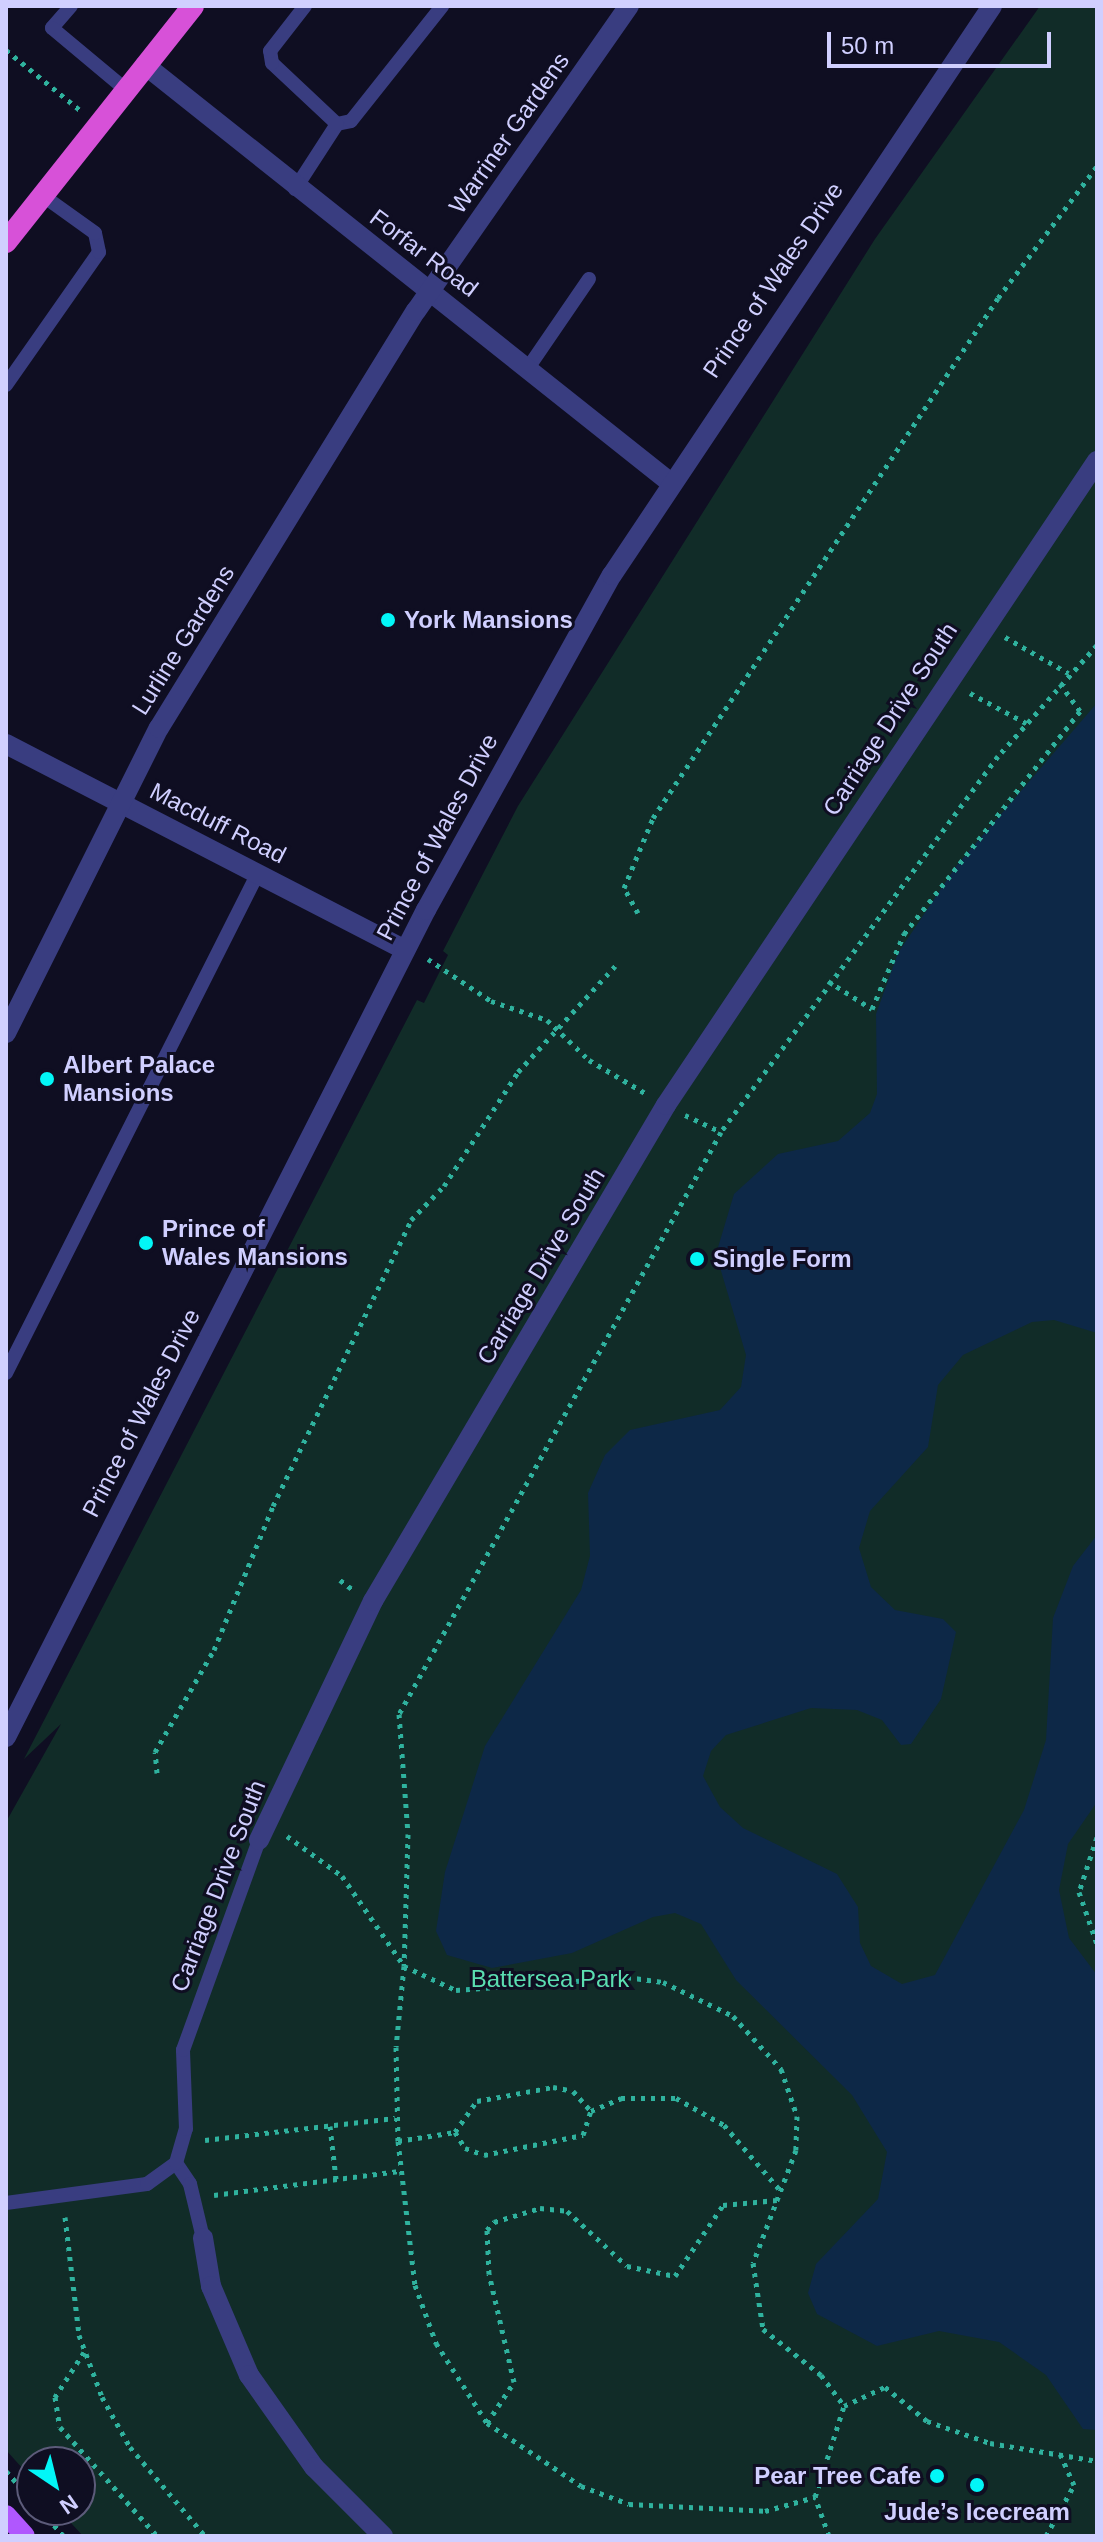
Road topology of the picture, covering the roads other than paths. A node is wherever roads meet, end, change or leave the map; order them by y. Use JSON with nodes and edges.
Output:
{"nodes":[{"id":1,"x":71,"y":6,"type":"edge"},
{"id":2,"x":193,"y":6,"type":"edge"},
{"id":3,"x":305,"y":6,"type":"edge"},
{"id":4,"x":442,"y":6,"type":"edge"},
{"id":5,"x":629,"y":6,"type":"edge"},
{"id":6,"x":992,"y":6,"type":"edge"},
{"id":7,"x":145,"y":65,"type":"junction"},
{"id":8,"x":125,"y":89,"type":"junction"},
{"id":9,"x":337,"y":124,"type":"junction"},
{"id":10,"x":295,"y":189,"type":"junction"},
{"id":11,"x":42,"y":195,"type":"junction"},
{"id":12,"x":6,"y":242,"type":"edge"},
{"id":13,"x":589,"y":279,"type":"dead end"},
{"id":14,"x":432,"y":290,"type":"junction"},
{"id":15,"x":528,"y":368,"type":"junction"},
{"id":16,"x":6,"y":385,"type":"edge"},
{"id":17,"x":1097,"y":461,"type":"edge"},
{"id":18,"x":671,"y":483,"type":"junction"},
{"id":19,"x":6,"y":744,"type":"edge"},
{"id":20,"x":121,"y":803,"type":"junction"},
{"id":21,"x":258,"y":873,"type":"junction"},
{"id":22,"x":405,"y":950,"type":"junction"},
{"id":23,"x":6,"y":1032,"type":"edge"},
{"id":24,"x":6,"y":1373,"type":"edge"},
{"id":25,"x":6,"y":1737,"type":"edge"},
{"id":26,"x":261,"y":1832,"type":"joint"},
{"id":27,"x":176,"y":2163,"type":"junction"},
{"id":28,"x":6,"y":2203,"type":"edge"},
{"id":29,"x":203,"y":2238,"type":"joint"},
{"id":30,"x":6,"y":2515,"type":"edge"},
{"id":31,"x":25,"y":2536,"type":"edge"},
{"id":32,"x":383,"y":2536,"type":"edge"}],
"edges":[{"from":1,"to":8,"type":"lane"},
{"from":2,"to":7,"type":"highway"},
{"from":3,"to":9,"type":"lane"},
{"from":4,"to":9,"type":"lane"},
{"from":5,"to":14,"type":"street","name":"Warriner Gardens"},
{"from":6,"to":18,"type":"street","name":"Prince of Wales Drive"},
{"from":7,"to":8,"type":"highway"},
{"from":7,"to":10,"type":"street","name":"Forfar Road"},
{"from":8,"to":11,"type":"highway"},
{"from":9,"to":10,"type":"lane"},
{"from":10,"to":14,"type":"street","name":"Forfar Road"},
{"from":11,"to":12,"type":"highway"},
{"from":11,"to":16,"type":"lane"},
{"from":13,"to":15,"type":"lane"},
{"from":14,"to":15,"type":"street","name":"Forfar Road"},
{"from":14,"to":20,"type":"street","name":"Lurline Gardens"},
{"from":15,"to":18,"type":"street","name":"Forfar Road"},
{"from":17,"to":26,"type":"street","name":"Carriage Drive South"},
{"from":18,"to":22,"type":"street","name":"Prince of Wales Drive"},
{"from":19,"to":20,"type":"street","name":"Macduff Road"},
{"from":20,"to":21,"type":"street","name":"Macduff Road"},
{"from":20,"to":23,"type":"street","name":"Lurline Gardens"},
{"from":21,"to":22,"type":"street","name":"Macduff Road"},
{"from":21,"to":24,"type":"lane"},
{"from":22,"to":25,"type":"street","name":"Prince of Wales Drive"},
{"from":26,"to":27,"type":"lane","name":"Carriage Drive South"},
{"from":27,"to":28,"type":"lane"},
{"from":27,"to":29,"type":"lane"},
{"from":29,"to":32,"type":"street"},
{"from":30,"to":31,"type":"main road"}]}
